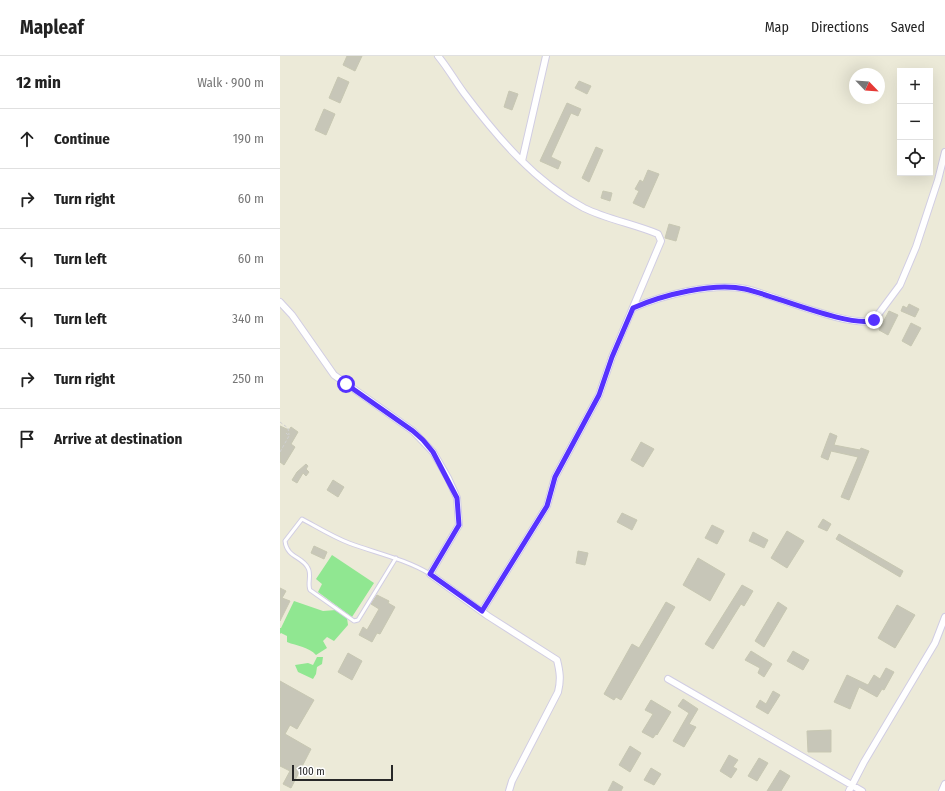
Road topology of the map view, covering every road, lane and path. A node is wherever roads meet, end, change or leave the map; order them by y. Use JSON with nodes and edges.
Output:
{"nodes":[{"id":1,"x":438,"y":56,"type":"edge"},
{"id":2,"x":546,"y":56,"type":"edge"},
{"id":3,"x":945,"y":152,"type":"edge"},
{"id":4,"x":522,"y":161,"type":"junction"},
{"id":5,"x":280,"y":302,"type":"edge"},
{"id":6,"x":633,"y":308,"type":"junction"},
{"id":7,"x":280,"y":422,"type":"edge"},
{"id":8,"x":286,"y":433,"type":"dead end"},
{"id":9,"x":289,"y":436,"type":"junction"},
{"id":10,"x":281,"y":443,"type":"edge"},
{"id":11,"x":284,"y":445,"type":"junction"},
{"id":12,"x":280,"y":452,"type":"edge"},
{"id":13,"x":396,"y":558,"type":"junction"},
{"id":14,"x":430,"y":574,"type":"junction"},
{"id":15,"x":482,"y":611,"type":"junction"},
{"id":16,"x":945,"y":617,"type":"edge"},
{"id":17,"x":668,"y":678,"type":"dead end"},
{"id":18,"x":945,"y":784,"type":"edge"},
{"id":19,"x":853,"y":785,"type":"junction"},
{"id":20,"x":509,"y":791,"type":"edge"},
{"id":21,"x":849,"y":791,"type":"edge"},
{"id":22,"x":862,"y":791,"type":"edge"},
{"id":23,"x":942,"y":791,"type":"edge"}],
"edges":[{"from":1,"to":4,"type":"street"},
{"from":2,"to":4,"type":"street"},
{"from":3,"to":6,"type":"street"},
{"from":4,"to":6,"type":"street"},
{"from":5,"to":14,"type":"street"},
{"from":6,"to":15,"type":"street"},
{"from":7,"to":9,"type":"path"},
{"from":8,"to":9,"type":"path"},
{"from":9,"to":11,"type":"path"},
{"from":10,"to":11,"type":"path"},
{"from":11,"to":12,"type":"path"},
{"from":13,"to":13,"type":"lane"},
{"from":13,"to":14,"type":"lane"},
{"from":14,"to":15,"type":"street"},
{"from":15,"to":20,"type":"street"},
{"from":16,"to":19,"type":"street"},
{"from":17,"to":19,"type":"street"},
{"from":18,"to":23,"type":"street"},
{"from":19,"to":21,"type":"street"},
{"from":19,"to":22,"type":"street"}]}
